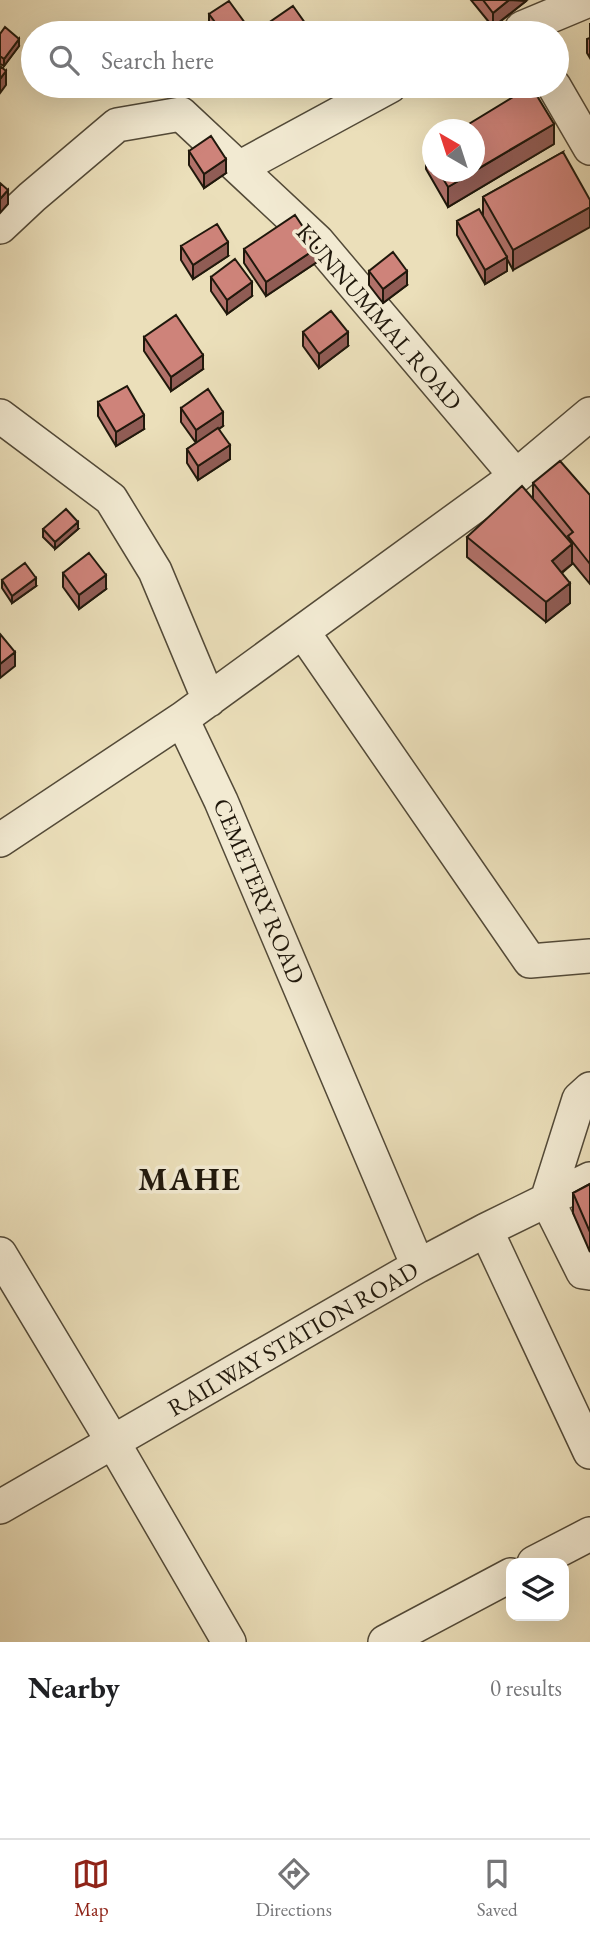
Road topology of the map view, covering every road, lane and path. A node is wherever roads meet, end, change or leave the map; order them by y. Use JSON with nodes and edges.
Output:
{"nodes":[{"id":1,"x":589,"y":0,"type":"edge"},
{"id":2,"x":542,"y":21,"type":"edge"},
{"id":3,"x":368,"y":98,"type":"edge"},
{"id":4,"x":561,"y":98,"type":"edge"},
{"id":5,"x":590,"y":148,"type":"edge"},
{"id":6,"x":239,"y":168,"type":"junction"},
{"id":7,"x":0,"y":227,"type":"edge"},
{"id":8,"x":590,"y":414,"type":"edge"},
{"id":9,"x":0,"y":416,"type":"edge"},
{"id":10,"x":516,"y":476,"type":"junction"},
{"id":11,"x":303,"y":632,"type":"junction"},
{"id":12,"x":209,"y":700,"type":"junction"},
{"id":13,"x":183,"y":719,"type":"junction"},
{"id":14,"x":0,"y":841,"type":"edge"},
{"id":15,"x":590,"y":956,"type":"edge"},
{"id":16,"x":590,"y":1089,"type":"edge"},
{"id":17,"x":590,"y":1179,"type":"edge"},
{"id":18,"x":547,"y":1200,"type":"junction"},
{"id":19,"x":486,"y":1230,"type":"junction"},
{"id":20,"x":0,"y":1254,"type":"edge"},
{"id":21,"x":418,"y":1266,"type":"junction"},
{"id":22,"x":590,"y":1273,"type":"edge"},
{"id":23,"x":113,"y":1442,"type":"junction"},
{"id":24,"x":590,"y":1452,"type":"edge"},
{"id":25,"x":0,"y":1507,"type":"edge"},
{"id":26,"x":590,"y":1534,"type":"edge"},
{"id":27,"x":544,"y":1558,"type":"edge"},
{"id":28,"x":506,"y":1578,"type":"edge"},
{"id":29,"x":229,"y":1642,"type":"edge"},
{"id":30,"x":385,"y":1642,"type":"edge"}],
"edges":[{"from":1,"to":2,"type":"street"},
{"from":3,"to":6,"type":"street"},
{"from":4,"to":5,"type":"street"},
{"from":6,"to":7,"type":"street","name":"KUNNUMMAL ROAD"},
{"from":6,"to":10,"type":"street","name":"KUNNUMMAL ROAD"},
{"from":8,"to":10,"type":"street"},
{"from":9,"to":12,"type":"street"},
{"from":10,"to":11,"type":"street"},
{"from":11,"to":12,"type":"street"},
{"from":11,"to":15,"type":"street"},
{"from":12,"to":13,"type":"street"},
{"from":13,"to":14,"type":"street"},
{"from":13,"to":21,"type":"street","name":"CEMETERY ROAD"},
{"from":16,"to":18,"type":"street"},
{"from":17,"to":18,"type":"street","name":"RAILWAY STATION ROAD"},
{"from":18,"to":19,"type":"street","name":"RAILWAY STATION ROAD"},
{"from":18,"to":22,"type":"street"},
{"from":19,"to":21,"type":"street","name":"RAILWAY STATION ROAD"},
{"from":19,"to":24,"type":"street"},
{"from":20,"to":23,"type":"street"},
{"from":21,"to":23,"type":"street","name":"RAILWAY STATION ROAD"},
{"from":23,"to":25,"type":"street","name":"RAILWAY STATION ROAD"},
{"from":23,"to":29,"type":"street"},
{"from":26,"to":27,"type":"street"},
{"from":28,"to":30,"type":"street"}]}
